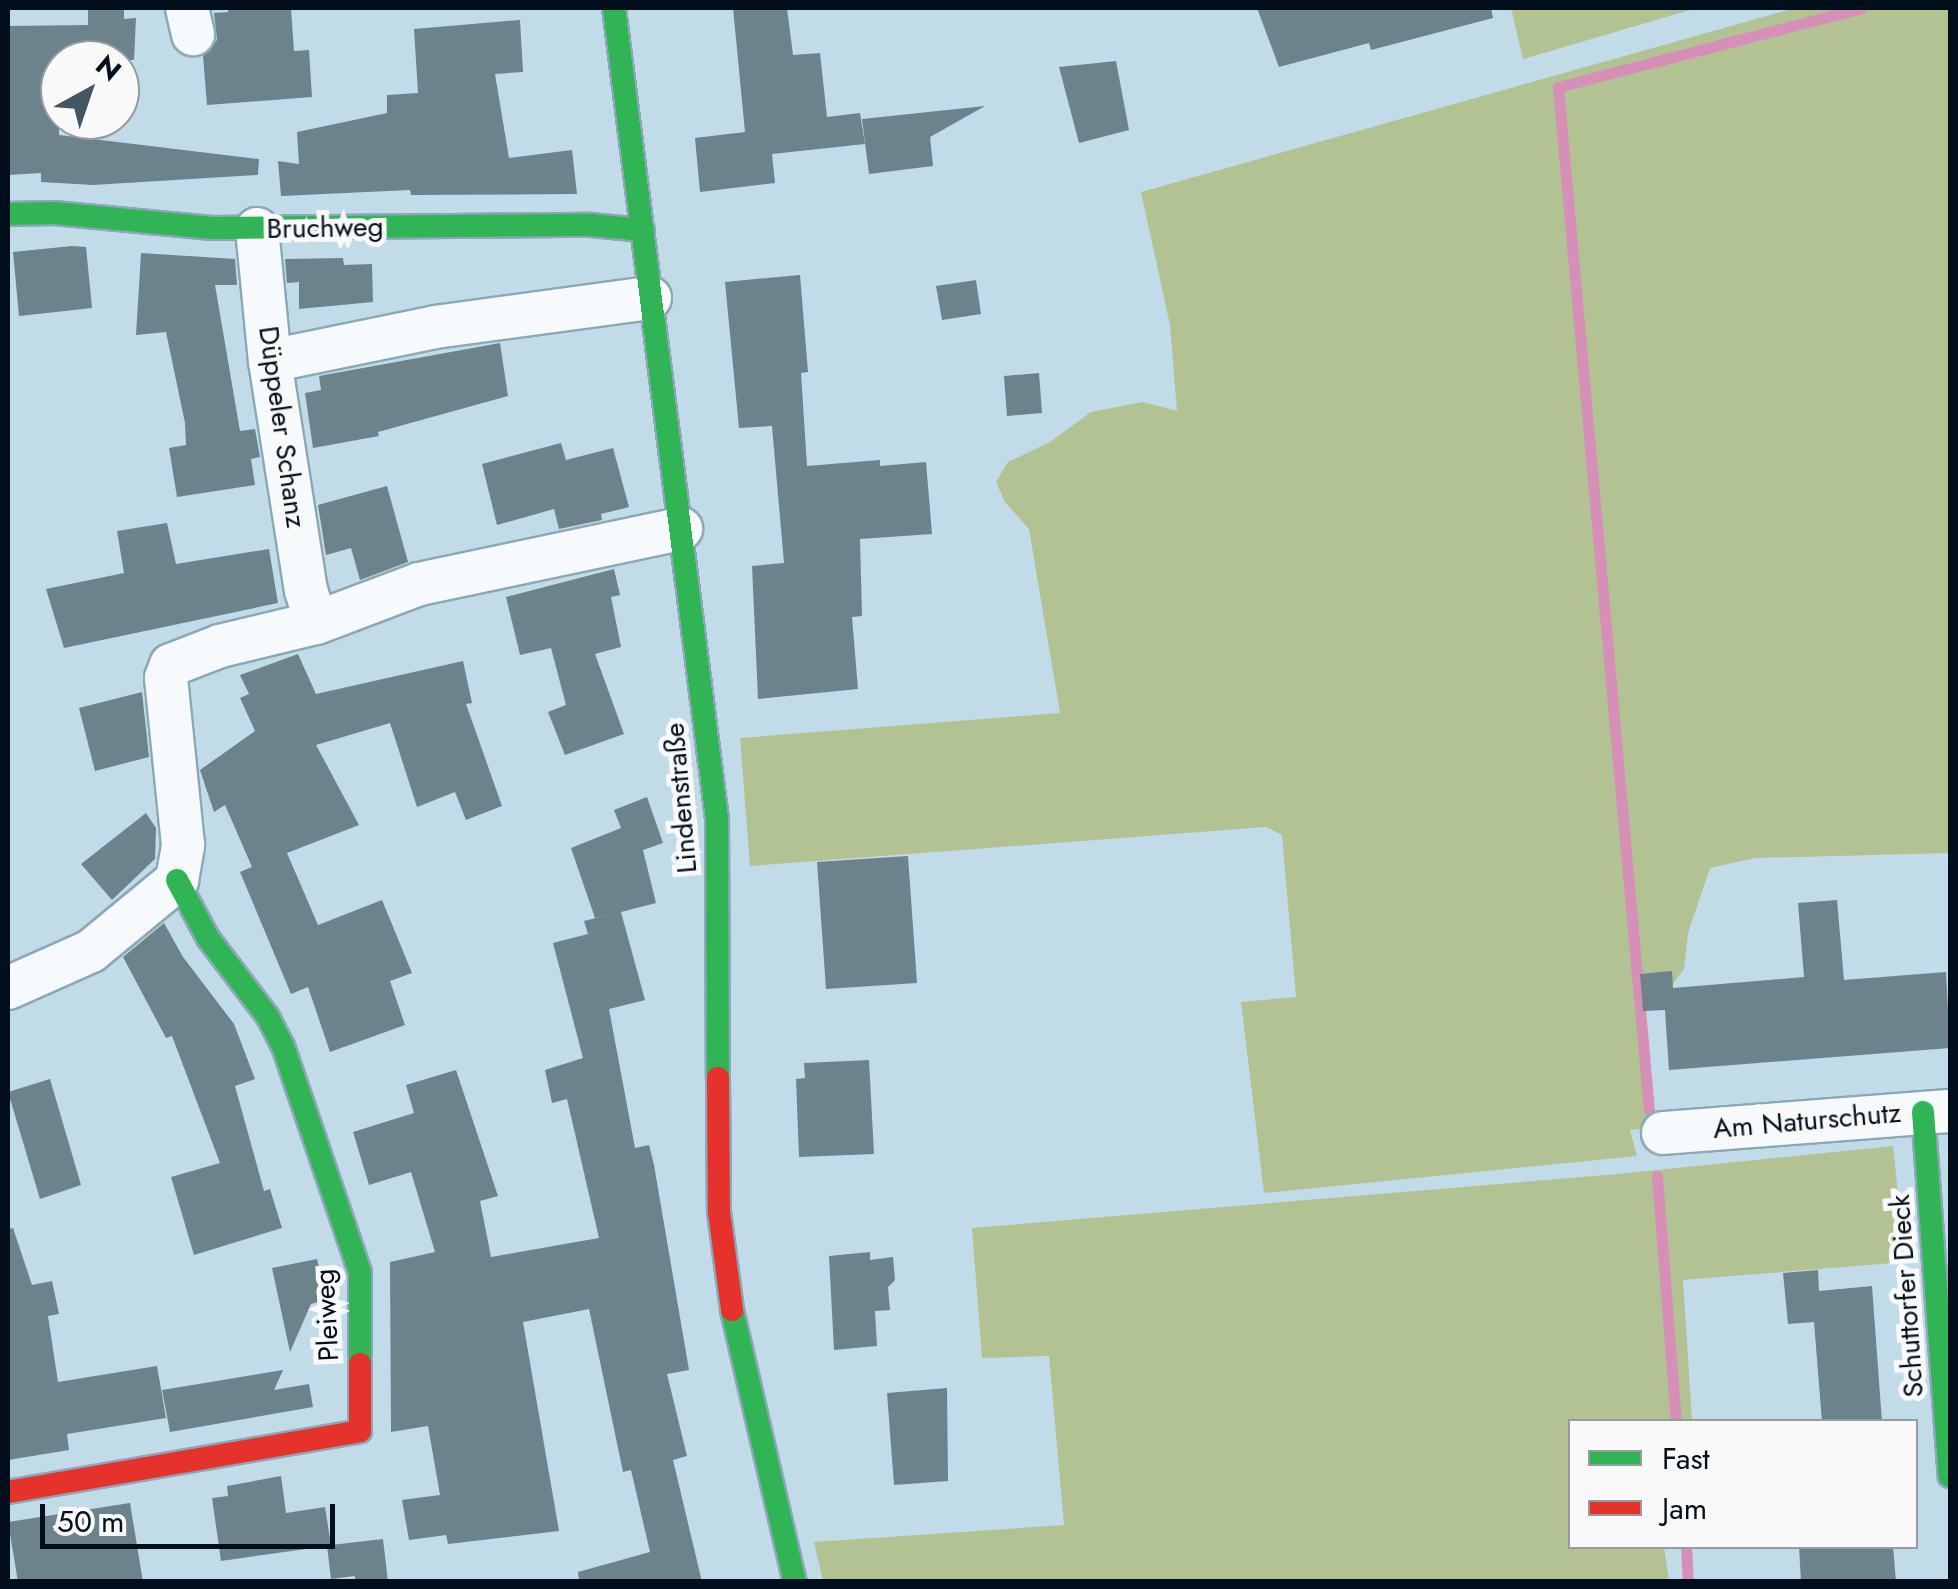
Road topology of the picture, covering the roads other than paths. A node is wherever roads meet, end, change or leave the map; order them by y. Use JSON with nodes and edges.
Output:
{"nodes":[{"id":1,"x":614,"y":8,"type":"edge"},
{"id":2,"x":8,"y":214,"type":"edge"},
{"id":3,"x":257,"y":230,"type":"junction"},
{"id":4,"x":642,"y":230,"type":"junction"},
{"id":5,"x":650,"y":298,"type":"junction"},
{"id":6,"x":270,"y":361,"type":"junction"},
{"id":7,"x":681,"y":529,"type":"junction"},
{"id":8,"x":316,"y":623,"type":"junction"},
{"id":9,"x":177,"y":880,"type":"junction"},
{"id":10,"x":8,"y":988,"type":"edge"},
{"id":11,"x":1937,"y":1111,"type":"edge"},
{"id":12,"x":1663,"y":1133,"type":"dead end"},
{"id":13,"x":1950,"y":1476,"type":"edge"},
{"id":14,"x":8,"y":1492,"type":"edge"},
{"id":15,"x":795,"y":1582,"type":"edge"}],
"edges":[{"from":1,"to":4,"type":"street","name":"Lindenstraße"},
{"from":2,"to":3,"type":"street","name":"Bruchweg"},
{"from":3,"to":4,"type":"street","name":"Bruchweg"},
{"from":3,"to":6,"type":"street","name":"Düppeler Schanz"},
{"from":4,"to":5,"type":"street","name":"Lindenstraße"},
{"from":5,"to":6,"type":"street"},
{"from":5,"to":7,"type":"street","name":"Lindenstraße"},
{"from":6,"to":8,"type":"street","name":"Düppeler Schanz"},
{"from":7,"to":8,"type":"street"},
{"from":7,"to":15,"type":"street","name":"Lindenstraße"},
{"from":8,"to":9,"type":"street"},
{"from":9,"to":10,"type":"street"},
{"from":9,"to":14,"type":"street","name":"Pleiweg"},
{"from":11,"to":12,"type":"street","name":"Am Naturschutz"},
{"from":11,"to":13,"type":"street","name":"Schuttorfer Dieck"}]}
